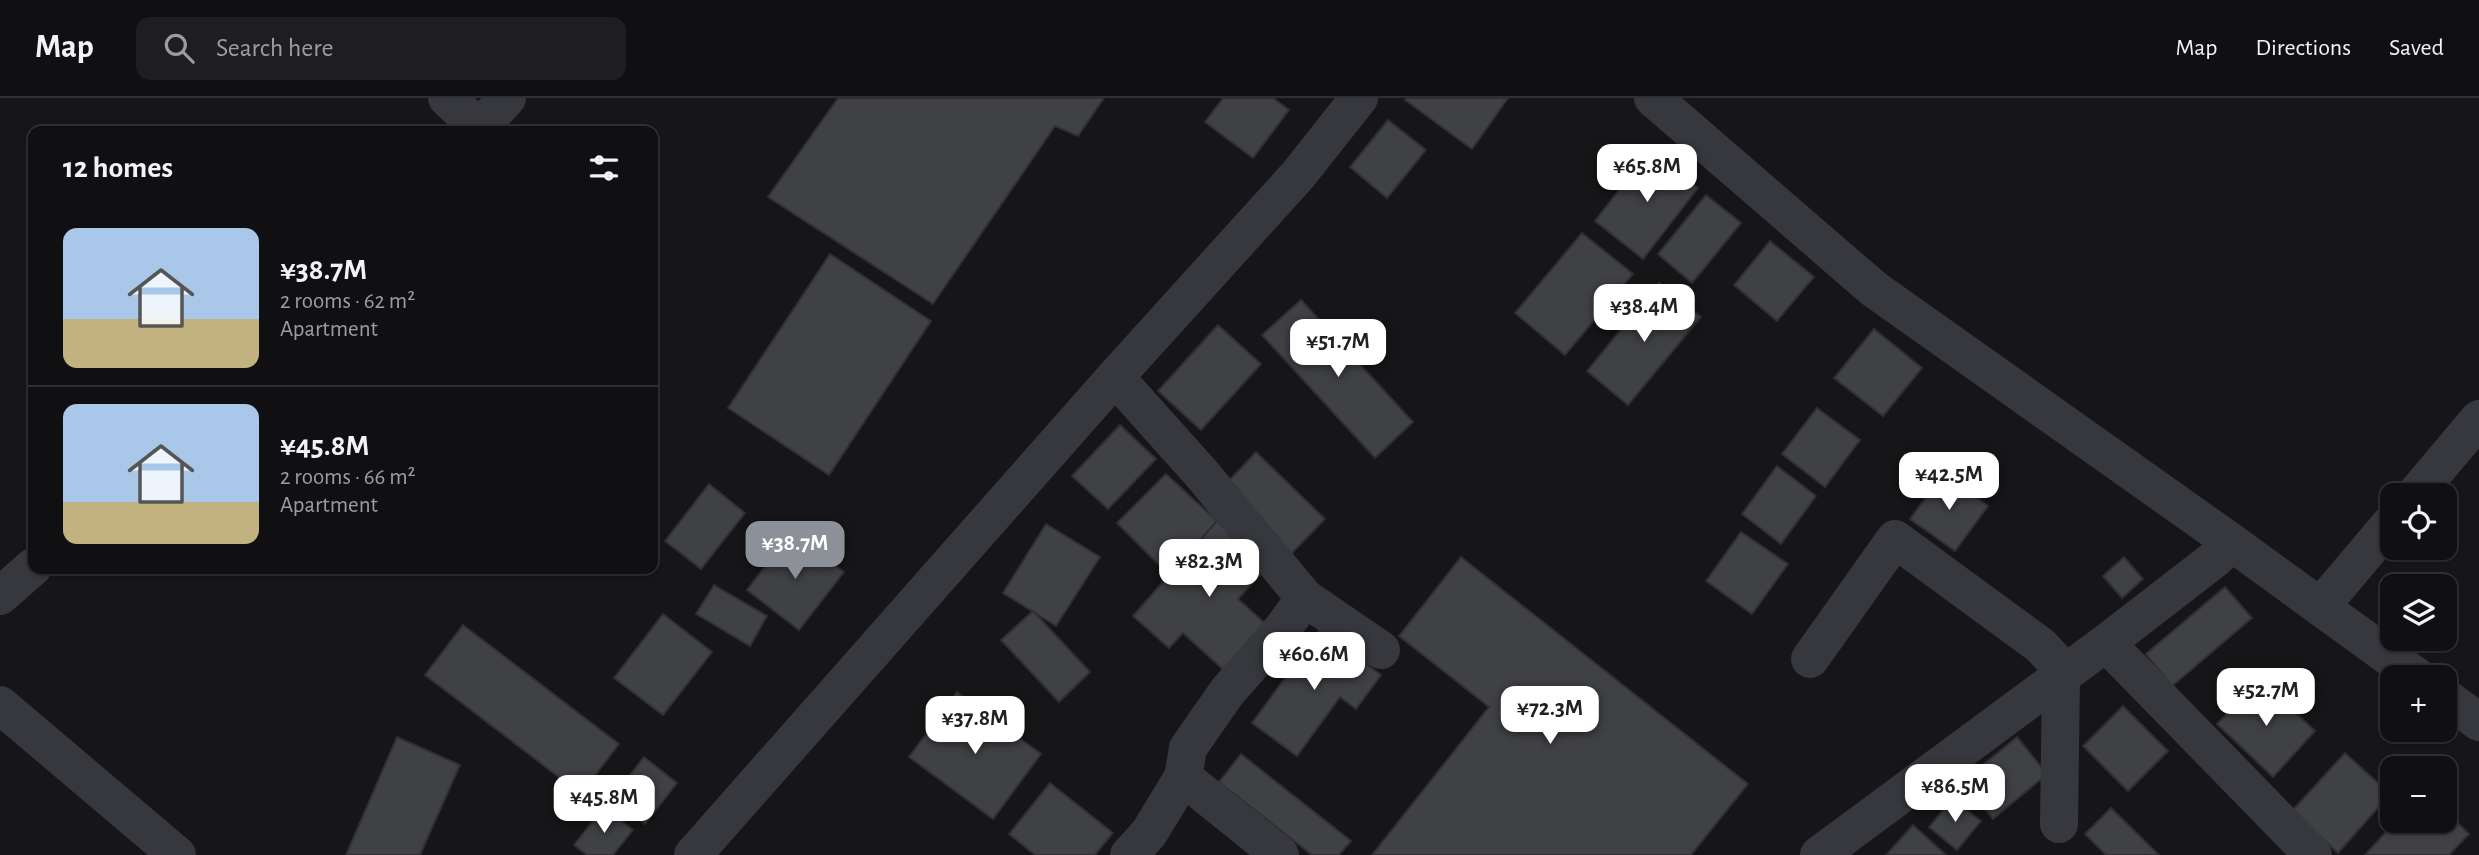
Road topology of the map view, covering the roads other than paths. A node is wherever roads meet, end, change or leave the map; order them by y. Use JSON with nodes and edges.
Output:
{"nodes":[{"id":1,"x":447,"y":98,"type":"edge"},
{"id":2,"x":507,"y":98,"type":"edge"},
{"id":3,"x":1360,"y":98,"type":"edge"},
{"id":4,"x":1653,"y":98,"type":"edge"},
{"id":5,"x":474,"y":126,"type":"edge"},
{"id":6,"x":482,"y":126,"type":"edge"},
{"id":7,"x":1115,"y":377,"type":"junction"},
{"id":8,"x":2479,"y":419,"type":"edge"},
{"id":9,"x":2425,"y":483,"type":"edge"},
{"id":10,"x":2380,"y":536,"type":"edge"},
{"id":11,"x":2231,"y":542,"type":"junction"},
{"id":12,"x":28,"y":571,"type":"edge"},
{"id":13,"x":0,"y":596,"type":"edge"},
{"id":14,"x":1305,"y":598,"type":"junction"},
{"id":15,"x":2320,"y":607,"type":"junction"},
{"id":16,"x":2106,"y":643,"type":"junction"},
{"id":17,"x":1381,"y":650,"type":"dead end"},
{"id":18,"x":1810,"y":659,"type":"dead end"},
{"id":19,"x":2400,"y":665,"type":"edge"},
{"id":20,"x":2061,"y":674,"type":"junction"},
{"id":21,"x":0,"y":705,"type":"edge"},
{"id":22,"x":2457,"y":706,"type":"edge"},
{"id":23,"x":2479,"y":722,"type":"edge"},
{"id":24,"x":1183,"y":777,"type":"junction"},
{"id":25,"x":2059,"y":824,"type":"dead end"},
{"id":26,"x":177,"y":855,"type":"edge"},
{"id":27,"x":693,"y":855,"type":"edge"},
{"id":28,"x":1129,"y":855,"type":"edge"},
{"id":29,"x":1280,"y":855,"type":"edge"},
{"id":30,"x":1818,"y":855,"type":"edge"},
{"id":31,"x":2314,"y":855,"type":"edge"}],
"edges":[{"from":1,"to":5,"type":"street"},
{"from":2,"to":6,"type":"street"},
{"from":3,"to":7,"type":"street"},
{"from":4,"to":11,"type":"street"},
{"from":7,"to":14,"type":"street"},
{"from":7,"to":27,"type":"street"},
{"from":8,"to":9,"type":"street"},
{"from":10,"to":15,"type":"street"},
{"from":11,"to":15,"type":"street"},
{"from":11,"to":16,"type":"street"},
{"from":12,"to":13,"type":"street"},
{"from":14,"to":17,"type":"street"},
{"from":14,"to":24,"type":"street"},
{"from":15,"to":19,"type":"street"},
{"from":16,"to":20,"type":"street"},
{"from":16,"to":31,"type":"street"},
{"from":18,"to":20,"type":"street"},
{"from":20,"to":25,"type":"street"},
{"from":20,"to":30,"type":"street"},
{"from":21,"to":26,"type":"street"},
{"from":22,"to":23,"type":"street"},
{"from":24,"to":28,"type":"street"},
{"from":24,"to":29,"type":"street"}]}
